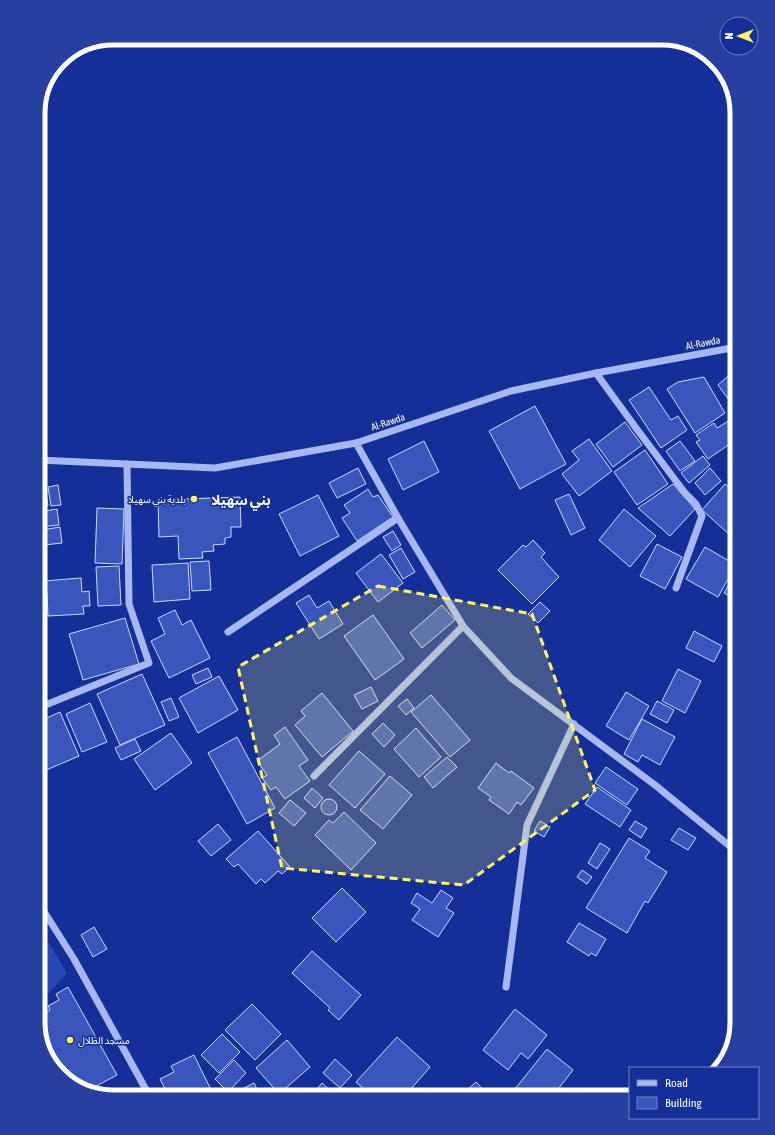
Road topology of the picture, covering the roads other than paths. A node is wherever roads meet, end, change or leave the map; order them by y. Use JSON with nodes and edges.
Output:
{"nodes":[{"id":1,"x":730,"y":348,"type":"edge"},
{"id":2,"x":596,"y":373,"type":"junction"},
{"id":3,"x":356,"y":443,"type":"junction"},
{"id":4,"x":45,"y":460,"type":"edge"},
{"id":5,"x":127,"y":464,"type":"junction"},
{"id":6,"x":398,"y":518,"type":"junction"},
{"id":7,"x":676,"y":588,"type":"dead end"},
{"id":8,"x":463,"y":626,"type":"junction"},
{"id":9,"x":228,"y":632,"type":"dead end"},
{"id":10,"x":45,"y":705,"type":"edge"},
{"id":11,"x":574,"y":724,"type":"junction"},
{"id":12,"x":314,"y":776,"type":"dead end"},
{"id":13,"x":730,"y":846,"type":"edge"},
{"id":14,"x":45,"y":913,"type":"edge"},
{"id":15,"x":506,"y":986,"type":"dead end"},
{"id":16,"x":146,"y":1090,"type":"edge"}],
"edges":[{"from":1,"to":2,"type":"street","name":"Al-Rawda"},
{"from":2,"to":3,"type":"street","name":"Al-Rawda"},
{"from":2,"to":7,"type":"street"},
{"from":3,"to":5,"type":"street","name":"Al-Rawda"},
{"from":3,"to":6,"type":"street"},
{"from":4,"to":5,"type":"street","name":"Al-Rawda"},
{"from":5,"to":10,"type":"street"},
{"from":6,"to":8,"type":"street"},
{"from":6,"to":9,"type":"street"},
{"from":8,"to":11,"type":"street"},
{"from":8,"to":12,"type":"street"},
{"from":11,"to":13,"type":"street"},
{"from":11,"to":15,"type":"street"},
{"from":14,"to":16,"type":"street"}]}
